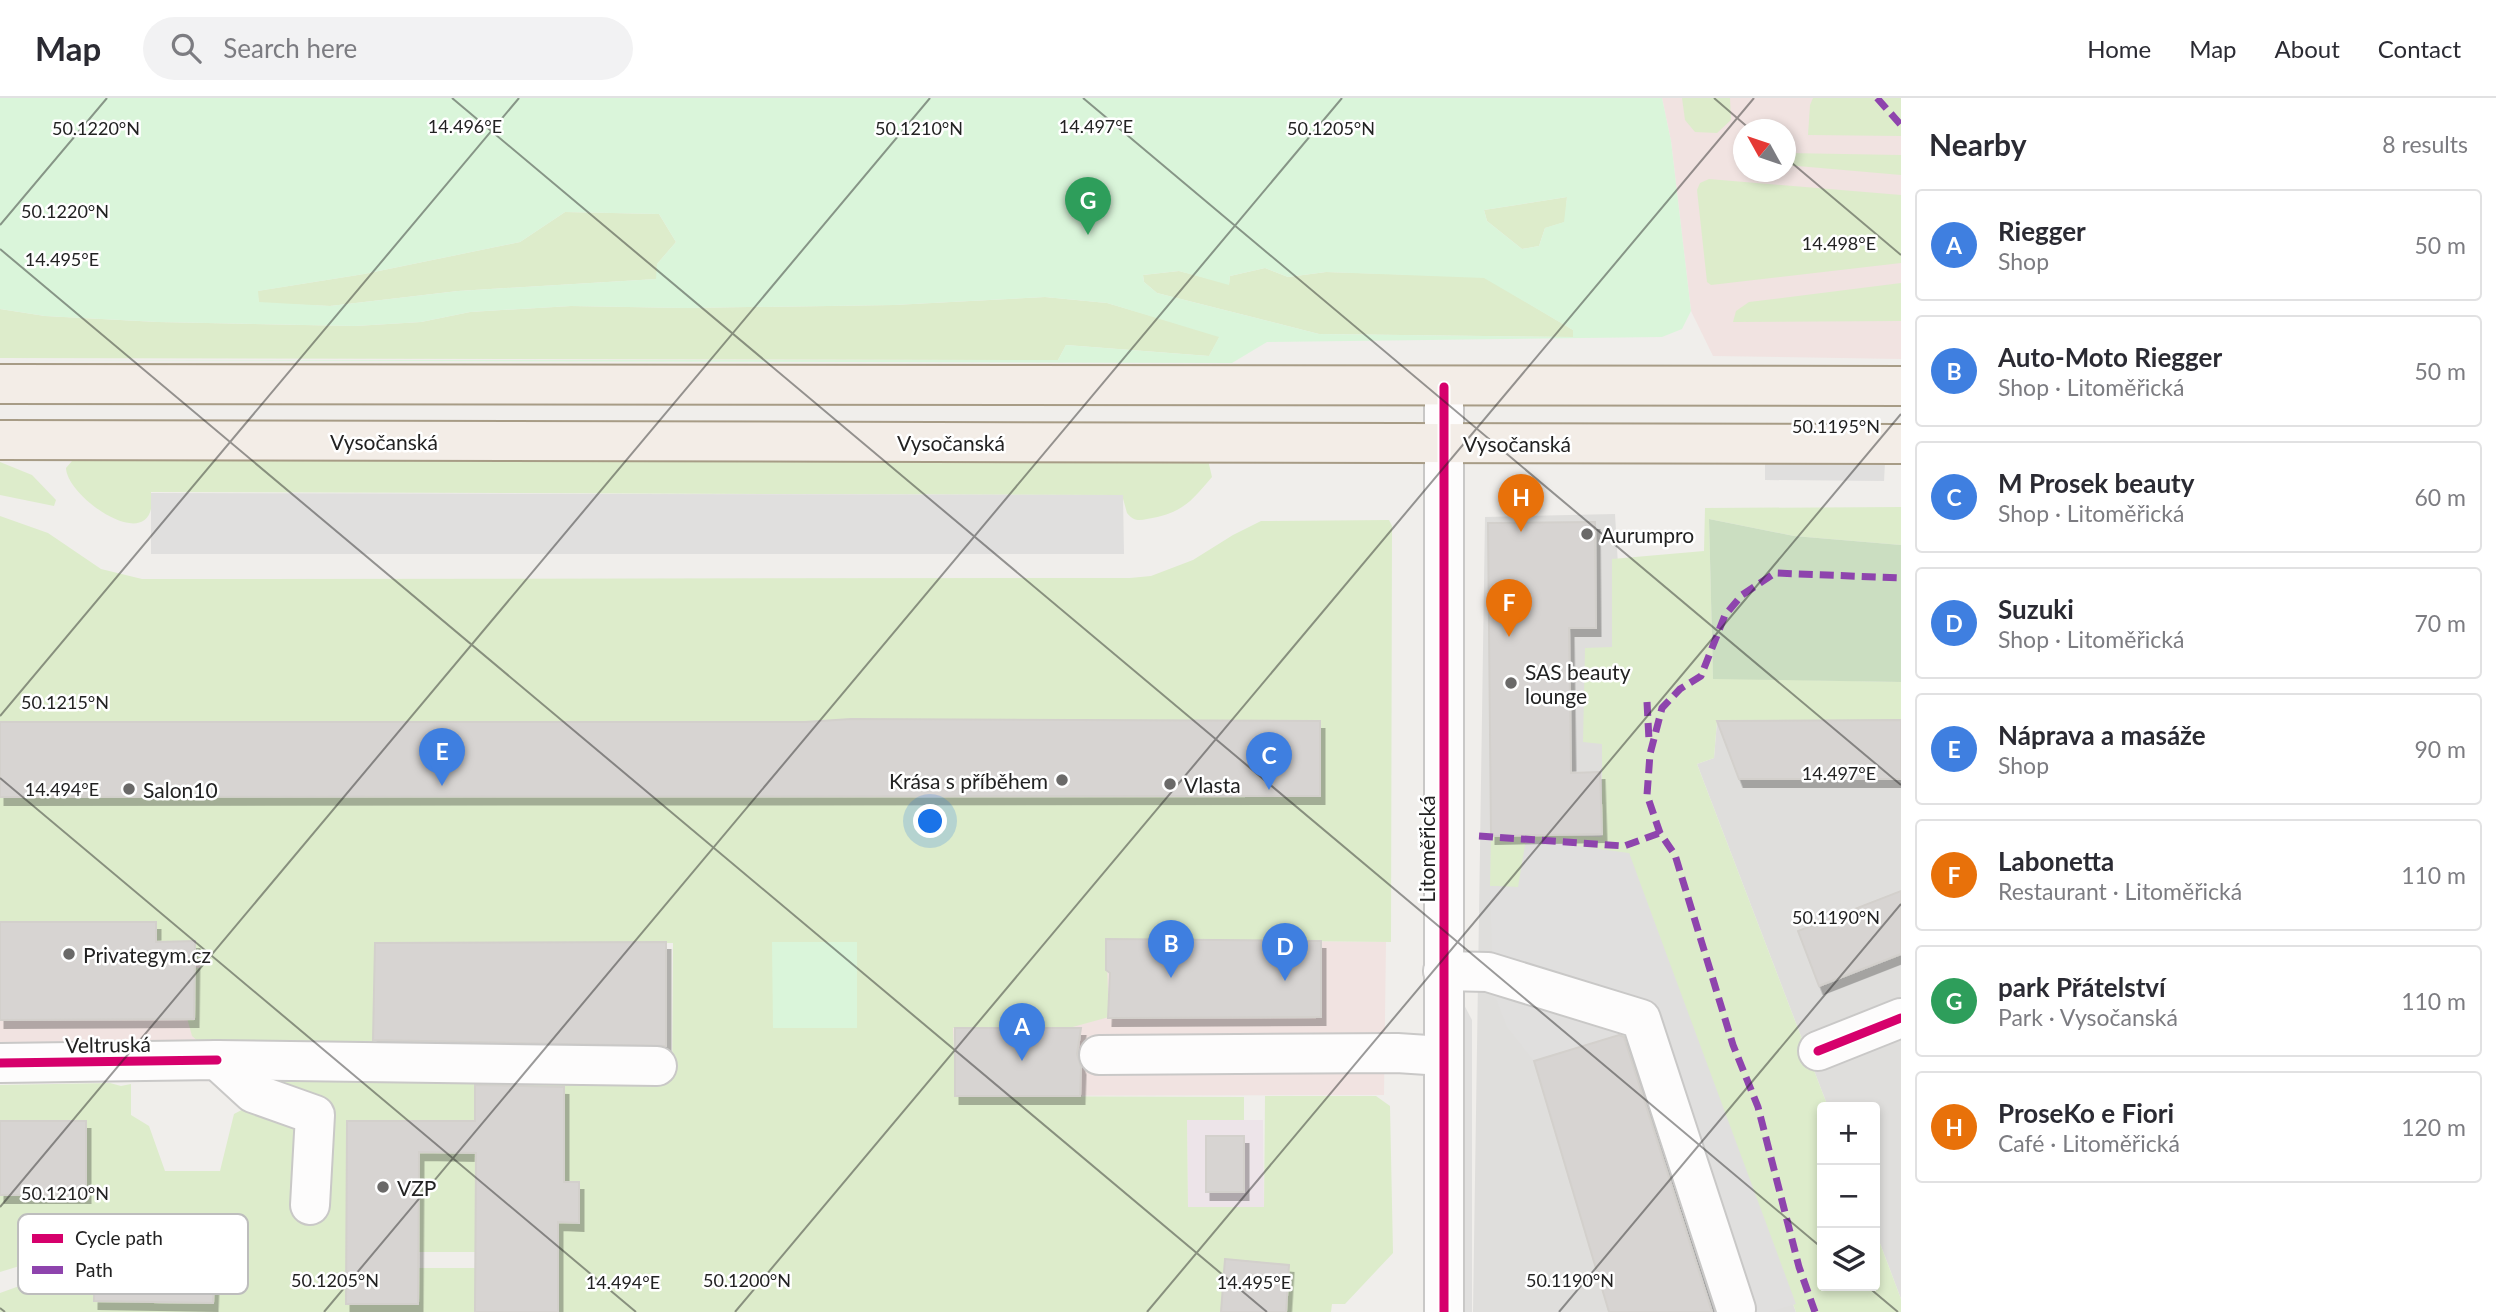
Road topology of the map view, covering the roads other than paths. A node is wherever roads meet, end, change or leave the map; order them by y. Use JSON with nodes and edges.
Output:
{"nodes":[{"id":1,"x":0,"y":384,"type":"edge"},
{"id":2,"x":1901,"y":386,"type":"edge"},
{"id":3,"x":1444,"y":387,"type":"junction"},
{"id":4,"x":0,"y":440,"type":"edge"},
{"id":5,"x":1442,"y":443,"type":"junction"},
{"id":6,"x":1901,"y":444,"type":"edge"},
{"id":7,"x":1443,"y":971,"type":"junction"},
{"id":8,"x":1901,"y":1018,"type":"edge"},
{"id":9,"x":1818,"y":1051,"type":"dead end"},
{"id":10,"x":1099,"y":1055,"type":"dead end"},
{"id":11,"x":1443,"y":1056,"type":"junction"},
{"id":12,"x":217,"y":1060,"type":"junction"},
{"id":13,"x":0,"y":1063,"type":"edge"},
{"id":14,"x":657,"y":1066,"type":"dead end"},
{"id":15,"x":310,"y":1205,"type":"dead end"},
{"id":16,"x":1736,"y":1309,"type":"dead end"},
{"id":17,"x":1444,"y":1312,"type":"edge"}],
"edges":[{"from":1,"to":3,"type":"main road"},
{"from":2,"to":3,"type":"main road"},
{"from":3,"to":5,"type":"street","name":"Litoměřická"},
{"from":4,"to":5,"type":"main road","name":"Vysočanská"},
{"from":5,"to":6,"type":"main road","name":"Vysočanská"},
{"from":5,"to":7,"type":"street","name":"Litoměřická"},
{"from":7,"to":11,"type":"street","name":"Litoměřická"},
{"from":7,"to":16,"type":"street"},
{"from":8,"to":9,"type":"street"},
{"from":10,"to":11,"type":"street"},
{"from":11,"to":17,"type":"street","name":"Litoměřická"},
{"from":12,"to":13,"type":"street","name":"Veltruská"},
{"from":12,"to":14,"type":"street","name":"Veltruská"},
{"from":12,"to":15,"type":"street"}]}
